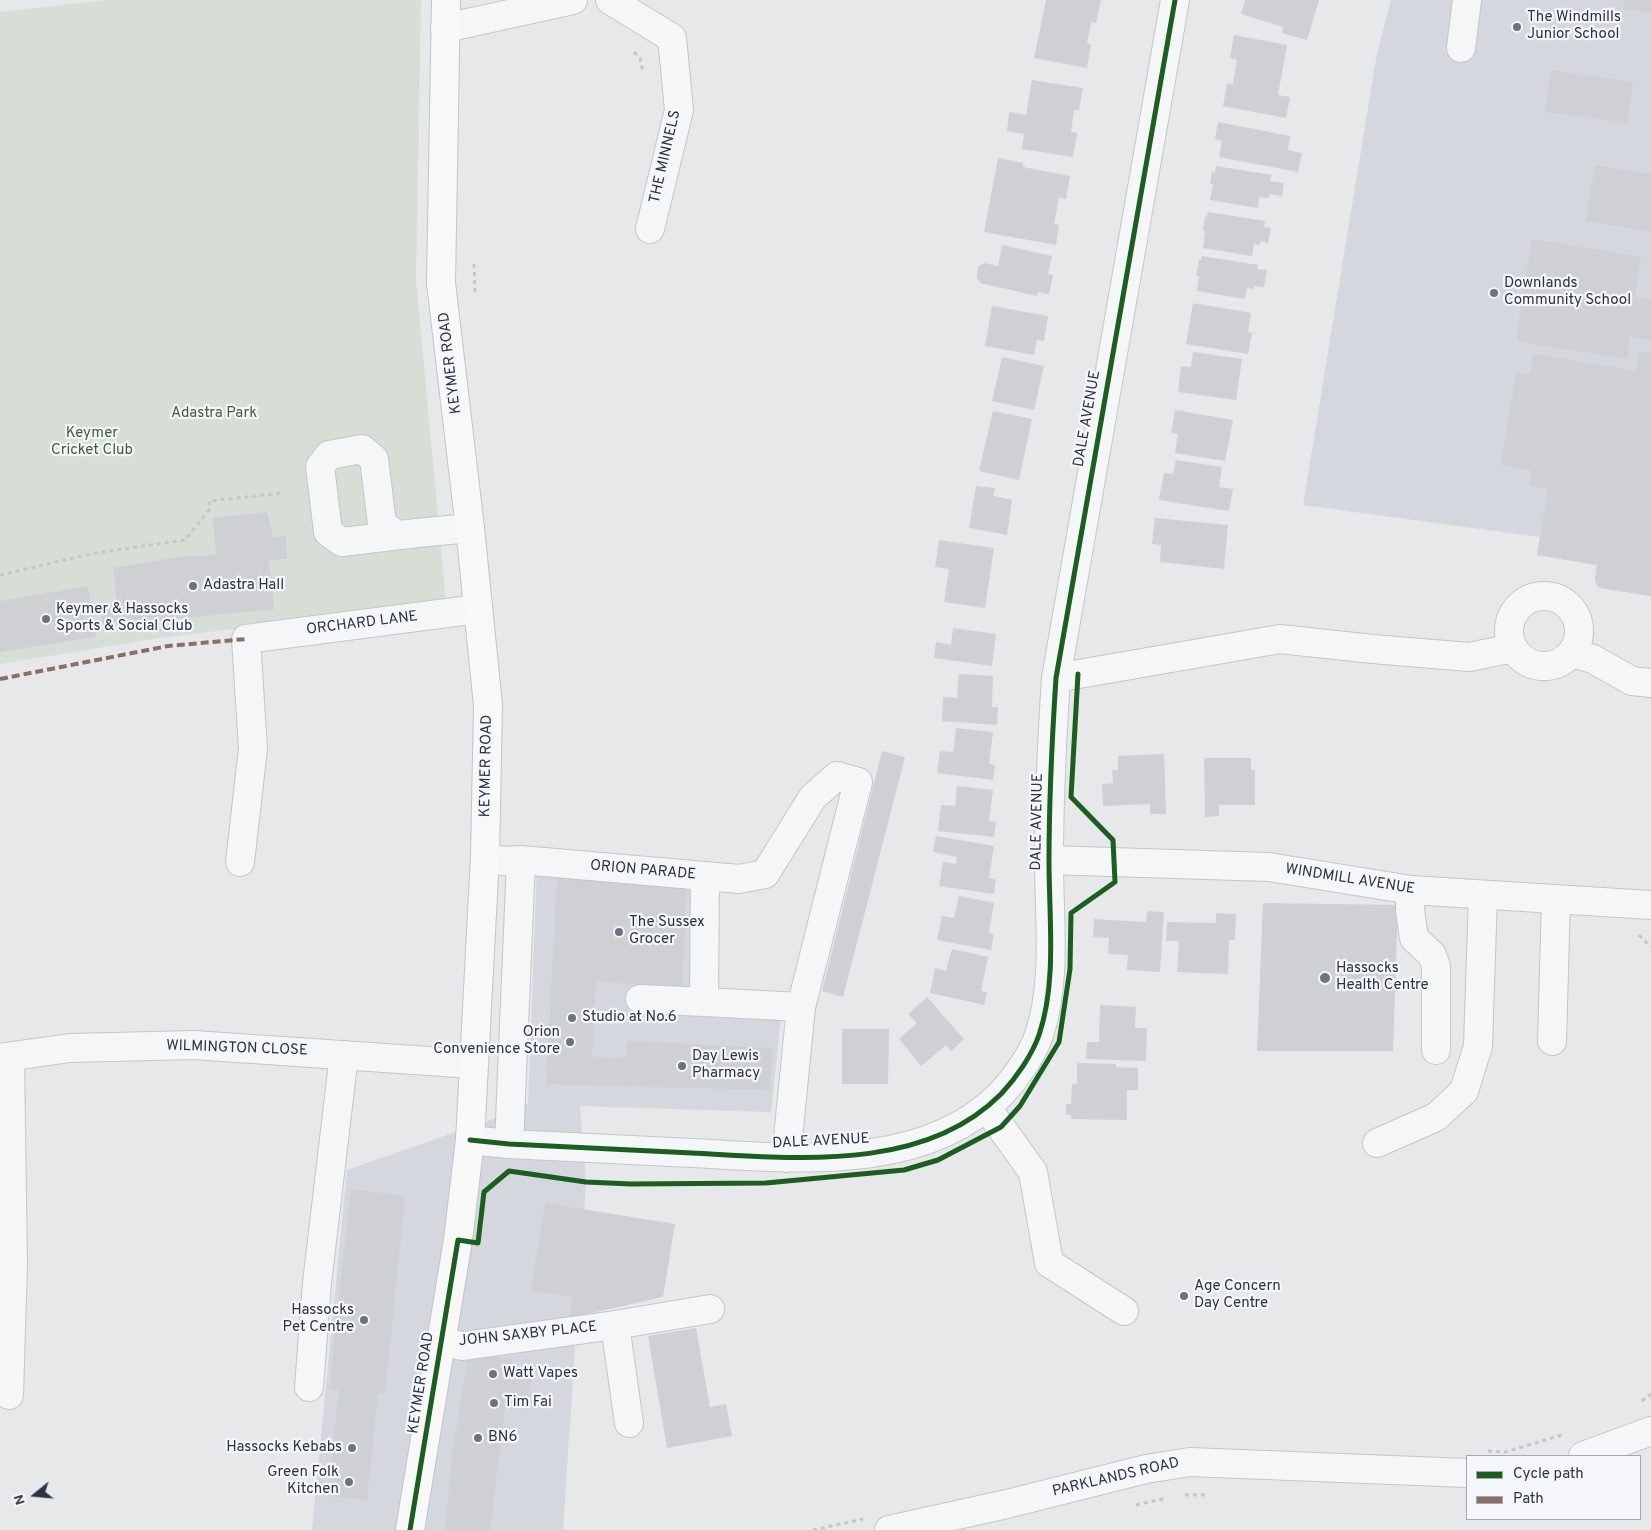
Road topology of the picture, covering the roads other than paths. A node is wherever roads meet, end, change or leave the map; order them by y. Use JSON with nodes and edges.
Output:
{"nodes":[{"id":1,"x":446,"y":0,"type":"edge"},
{"id":2,"x":573,"y":0,"type":"edge"},
{"id":3,"x":610,"y":0,"type":"edge"},
{"id":4,"x":1175,"y":0,"type":"edge"},
{"id":5,"x":1467,"y":0,"type":"edge"},
{"id":6,"x":445,"y":28,"type":"junction"},
{"id":7,"x":1461,"y":48,"type":"dead end"},
{"id":8,"x":650,"y":229,"type":"dead end"},
{"id":9,"x":470,"y":528,"type":"junction"},
{"id":10,"x":396,"y":535,"type":"dead end"},
{"id":11,"x":478,"y":609,"type":"junction"},
{"id":12,"x":1513,"y":648,"type":"junction"},
{"id":13,"x":1572,"y":653,"type":"junction"},
{"id":14,"x":1056,"y":678,"type":"junction"},
{"id":15,"x":1651,"y":684,"type":"edge"},
{"id":16,"x":485,"y":857,"type":"junction"},
{"id":17,"x":521,"y":860,"type":"junction"},
{"id":18,"x":1049,"y":860,"type":"junction"},
{"id":19,"x":240,"y":862,"type":"dead end"},
{"id":20,"x":705,"y":876,"type":"junction"},
{"id":21,"x":1411,"y":890,"type":"junction"},
{"id":22,"x":1483,"y":895,"type":"junction"},
{"id":23,"x":1556,"y":899,"type":"junction"},
{"id":24,"x":1651,"y":905,"type":"edge"},
{"id":25,"x":640,"y":999,"type":"dead end"},
{"id":26,"x":704,"y":1002,"type":"junction"},
{"id":27,"x":801,"y":1007,"type":"junction"},
{"id":28,"x":1552,"y":1041,"type":"dead end"},
{"id":29,"x":1436,"y":1050,"type":"dead end"},
{"id":30,"x":344,"y":1055,"type":"junction"},
{"id":31,"x":5,"y":1058,"type":"edge"},
{"id":32,"x":473,"y":1064,"type":"junction"},
{"id":33,"x":987,"y":1108,"type":"junction"},
{"id":34,"x":470,"y":1140,"type":"junction"},
{"id":35,"x":1377,"y":1143,"type":"dead end"},
{"id":36,"x":509,"y":1144,"type":"junction"},
{"id":37,"x":786,"y":1158,"type":"junction"},
{"id":38,"x":710,"y":1309,"type":"dead end"},
{"id":39,"x":1124,"y":1311,"type":"dead end"},
{"id":40,"x":615,"y":1325,"type":"junction"},
{"id":41,"x":441,"y":1342,"type":"junction"},
{"id":42,"x":309,"y":1387,"type":"dead end"},
{"id":43,"x":9,"y":1395,"type":"dead end"},
{"id":44,"x":629,"y":1423,"type":"dead end"},
{"id":45,"x":1651,"y":1431,"type":"edge"},
{"id":46,"x":1586,"y":1455,"type":"edge"},
{"id":47,"x":1466,"y":1473,"type":"edge"},
{"id":48,"x":410,"y":1530,"type":"edge"},
{"id":49,"x":889,"y":1530,"type":"edge"}],
"edges":[{"from":1,"to":6,"type":"main road","name":"KEYMER ROAD"},
{"from":2,"to":6,"type":"street"},
{"from":3,"to":8,"type":"street","name":"THE MINNELS"},
{"from":4,"to":14,"type":"street","name":"DALE AVENUE"},
{"from":5,"to":7,"type":"street"},
{"from":6,"to":9,"type":"main road","name":"KEYMER ROAD"},
{"from":9,"to":10,"type":"street"},
{"from":9,"to":11,"type":"main road","name":"KEYMER ROAD"},
{"from":11,"to":16,"type":"main road","name":"KEYMER ROAD"},
{"from":11,"to":19,"type":"street","name":"ORCHARD LANE"},
{"from":12,"to":13,"type":"street"},
{"from":12,"to":13,"type":"street"},
{"from":12,"to":14,"type":"street"},
{"from":13,"to":15,"type":"street"},
{"from":14,"to":18,"type":"street","name":"DALE AVENUE"},
{"from":16,"to":17,"type":"street","name":"ORION PARADE"},
{"from":16,"to":32,"type":"main road","name":"KEYMER ROAD"},
{"from":17,"to":20,"type":"street","name":"ORION PARADE"},
{"from":17,"to":36,"type":"street"},
{"from":18,"to":21,"type":"street","name":"WINDMILL AVENUE"},
{"from":18,"to":33,"type":"street","name":"DALE AVENUE"},
{"from":20,"to":26,"type":"street","name":"ORION PARADE"},
{"from":20,"to":27,"type":"street"},
{"from":21,"to":22,"type":"street","name":"WINDMILL AVENUE"},
{"from":21,"to":29,"type":"street"},
{"from":22,"to":23,"type":"street","name":"WINDMILL AVENUE"},
{"from":22,"to":35,"type":"street"},
{"from":23,"to":24,"type":"street","name":"WINDMILL AVENUE"},
{"from":23,"to":28,"type":"street"},
{"from":25,"to":26,"type":"street"},
{"from":26,"to":27,"type":"street"},
{"from":27,"to":37,"type":"street"},
{"from":30,"to":31,"type":"street","name":"WILMINGTON CLOSE"},
{"from":30,"to":32,"type":"street","name":"WILMINGTON CLOSE"},
{"from":30,"to":42,"type":"street"},
{"from":31,"to":43,"type":"street"},
{"from":32,"to":34,"type":"main road","name":"KEYMER ROAD"},
{"from":33,"to":37,"type":"street","name":"DALE AVENUE"},
{"from":33,"to":39,"type":"street"},
{"from":34,"to":36,"type":"street","name":"DALE AVENUE"},
{"from":34,"to":41,"type":"main road","name":"KEYMER ROAD"},
{"from":36,"to":37,"type":"street","name":"DALE AVENUE"},
{"from":38,"to":40,"type":"street","name":"JOHN SAXBY PLACE"},
{"from":40,"to":41,"type":"street","name":"JOHN SAXBY PLACE"},
{"from":40,"to":44,"type":"street","name":"JOHN SAXBY PLACE"},
{"from":41,"to":48,"type":"main road","name":"KEYMER ROAD"},
{"from":45,"to":46,"type":"street"},
{"from":47,"to":49,"type":"street","name":"PARKLANDS ROAD"}]}
